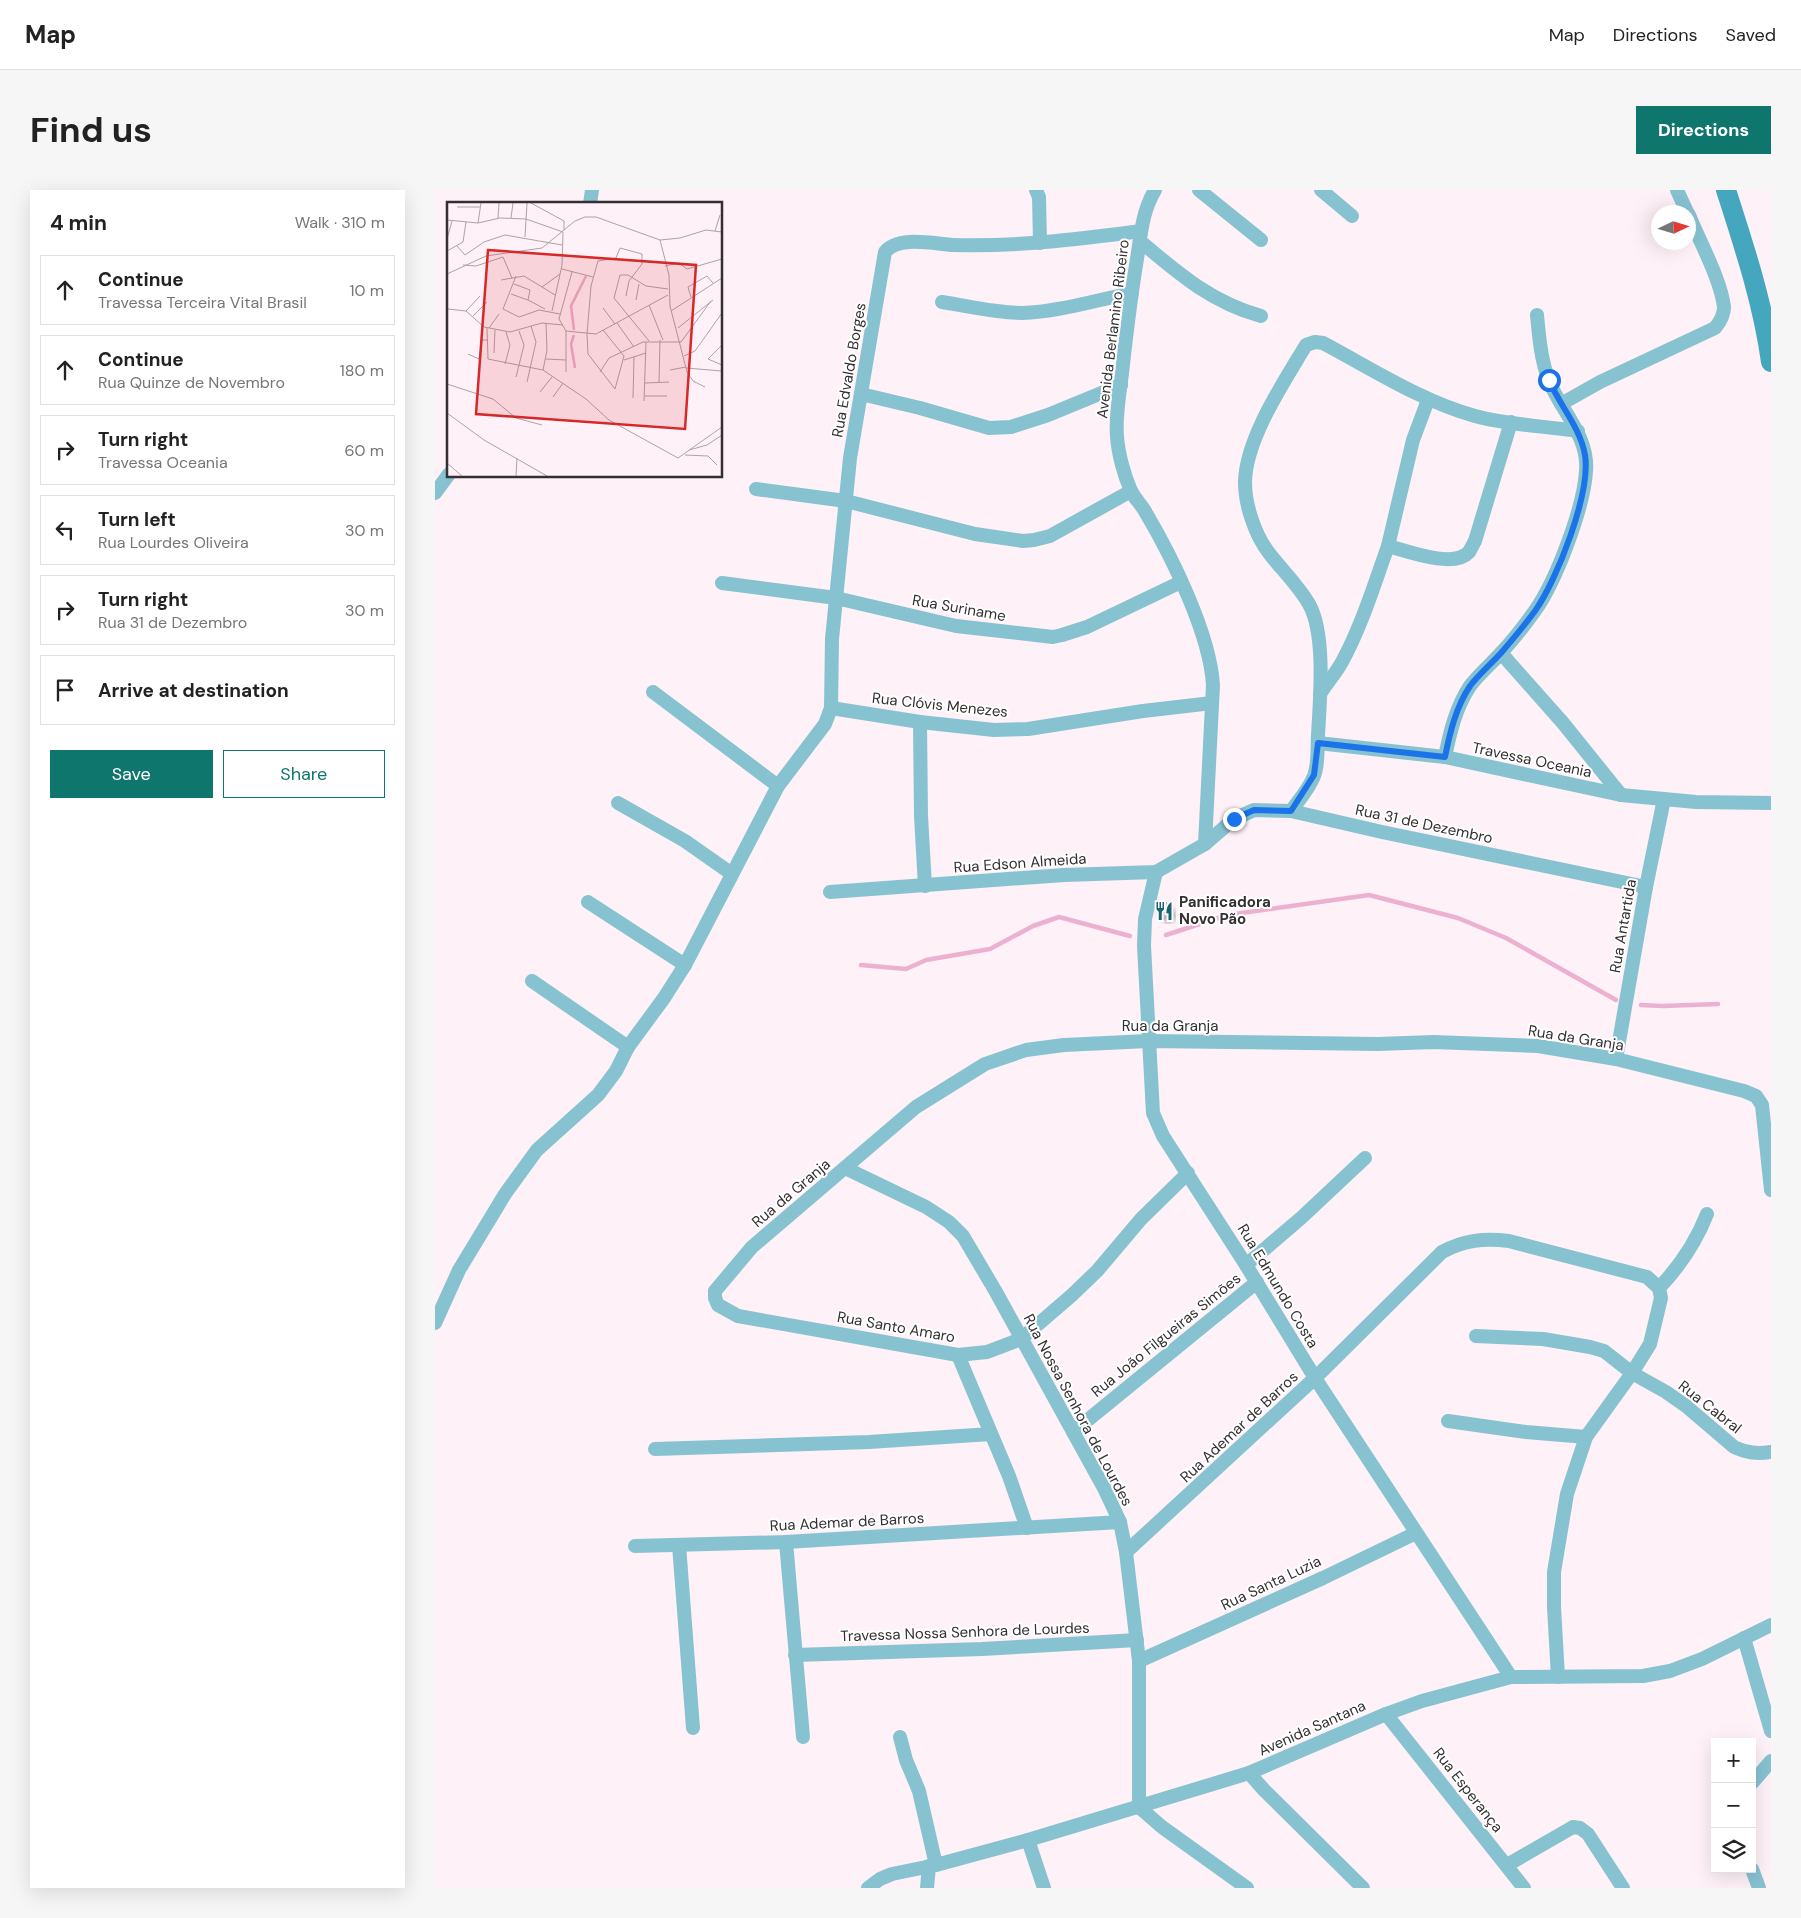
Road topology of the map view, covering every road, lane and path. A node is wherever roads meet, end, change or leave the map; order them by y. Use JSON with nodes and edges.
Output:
{"nodes":[{"id":1,"x":1036,"y":190,"type":"edge"},
{"id":2,"x":1155,"y":190,"type":"edge"},
{"id":3,"x":1199,"y":190,"type":"edge"},
{"id":4,"x":1321,"y":190,"type":"edge"},
{"id":5,"x":1677,"y":190,"type":"edge"},
{"id":6,"x":1726,"y":190,"type":"edge"},
{"id":7,"x":1684,"y":205,"type":"edge"},
{"id":8,"x":1352,"y":216,"type":"dead end"},
{"id":9,"x":1696,"y":233,"type":"edge"},
{"id":10,"x":1140,"y":236,"type":"junction"},
{"id":11,"x":1261,"y":240,"type":"dead end"},
{"id":12,"x":1040,"y":243,"type":"junction"},
{"id":13,"x":1132,"y":293,"type":"junction"},
{"id":14,"x":941,"y":302,"type":"dead end"},
{"id":15,"x":1537,"y":314,"type":"dead end"},
{"id":16,"x":1261,"y":316,"type":"dead end"},
{"id":17,"x":1771,"y":362,"type":"edge"},
{"id":18,"x":1121,"y":385,"type":"junction"},
{"id":19,"x":861,"y":394,"type":"junction"},
{"id":20,"x":1428,"y":400,"type":"junction"},
{"id":21,"x":1561,"y":404,"type":"junction"},
{"id":22,"x":1511,"y":422,"type":"junction"},
{"id":23,"x":1578,"y":431,"type":"junction"},
{"id":24,"x":447,"y":477,"type":"edge"},
{"id":25,"x":756,"y":489,"type":"dead end"},
{"id":26,"x":1131,"y":491,"type":"junction"},
{"id":27,"x":435,"y":493,"type":"edge"},
{"id":28,"x":846,"y":501,"type":"junction"},
{"id":29,"x":1388,"y":546,"type":"junction"},
{"id":30,"x":1181,"y":582,"type":"junction"},
{"id":31,"x":722,"y":583,"type":"dead end"},
{"id":32,"x":836,"y":598,"type":"junction"},
{"id":33,"x":1501,"y":653,"type":"junction"},
{"id":34,"x":653,"y":692,"type":"dead end"},
{"id":35,"x":1320,"y":694,"type":"junction"},
{"id":36,"x":1212,"y":704,"type":"junction"},
{"id":37,"x":831,"y":708,"type":"junction"},
{"id":38,"x":920,"y":722,"type":"junction"},
{"id":39,"x":1318,"y":743,"type":"junction"},
{"id":40,"x":1445,"y":757,"type":"junction"},
{"id":41,"x":778,"y":786,"type":"junction"},
{"id":42,"x":1621,"y":795,"type":"junction"},
{"id":43,"x":1664,"y":799,"type":"junction"},
{"id":44,"x":618,"y":803,"type":"dead end"},
{"id":45,"x":1771,"y":803,"type":"edge"},
{"id":46,"x":1291,"y":811,"type":"junction"},
{"id":47,"x":1205,"y":844,"type":"junction"},
{"id":48,"x":1156,"y":872,"type":"junction"},
{"id":49,"x":732,"y":874,"type":"junction"},
{"id":50,"x":925,"y":886,"type":"junction"},
{"id":51,"x":1646,"y":887,"type":"junction"},
{"id":52,"x":830,"y":892,"type":"dead end"},
{"id":53,"x":588,"y":902,"type":"dead end"},
{"id":54,"x":685,"y":964,"type":"junction"},
{"id":55,"x":532,"y":981,"type":"dead end"},
{"id":56,"x":1148,"y":1041,"type":"junction"},
{"id":57,"x":628,"y":1047,"type":"junction"},
{"id":58,"x":1616,"y":1059,"type":"junction"},
{"id":59,"x":1365,"y":1158,"type":"dead end"},
{"id":60,"x":845,"y":1168,"type":"junction"},
{"id":61,"x":1188,"y":1173,"type":"junction"},
{"id":62,"x":1771,"y":1190,"type":"edge"},
{"id":63,"x":1707,"y":1214,"type":"dead end"},
{"id":64,"x":1246,"y":1264,"type":"junction"},
{"id":65,"x":1257,"y":1282,"type":"junction"},
{"id":66,"x":1659,"y":1288,"type":"junction"},
{"id":67,"x":738,"y":1316,"type":"joint"},
{"id":68,"x":435,"y":1323,"type":"edge"},
{"id":69,"x":1476,"y":1336,"type":"dead end"},
{"id":70,"x":1021,"y":1340,"type":"junction"},
{"id":71,"x":958,"y":1355,"type":"junction"},
{"id":72,"x":1633,"y":1373,"type":"junction"},
{"id":73,"x":1315,"y":1378,"type":"junction"},
{"id":74,"x":1448,"y":1421,"type":"dead end"},
{"id":75,"x":1073,"y":1432,"type":"junction"},
{"id":76,"x":991,"y":1434,"type":"junction"},
{"id":77,"x":1586,"y":1437,"type":"junction"},
{"id":78,"x":655,"y":1450,"type":"dead end"},
{"id":79,"x":1771,"y":1452,"type":"edge"},
{"id":80,"x":1120,"y":1522,"type":"junction"},
{"id":81,"x":1027,"y":1528,"type":"junction"},
{"id":82,"x":1416,"y":1533,"type":"junction"},
{"id":83,"x":786,"y":1542,"type":"junction"},
{"id":84,"x":679,"y":1545,"type":"junction"},
{"id":85,"x":635,"y":1546,"type":"dead end"},
{"id":86,"x":1126,"y":1552,"type":"junction"},
{"id":87,"x":1771,"y":1625,"type":"edge"},
{"id":88,"x":1744,"y":1638,"type":"junction"},
{"id":89,"x":1137,"y":1640,"type":"junction"},
{"id":90,"x":795,"y":1655,"type":"junction"},
{"id":91,"x":1139,"y":1661,"type":"junction"},
{"id":92,"x":1511,"y":1677,"type":"junction"},
{"id":93,"x":1558,"y":1677,"type":"junction"},
{"id":94,"x":1386,"y":1714,"type":"junction"},
{"id":95,"x":693,"y":1728,"type":"dead end"},
{"id":96,"x":1771,"y":1731,"type":"edge"},
{"id":97,"x":901,"y":1736,"type":"dead end"},
{"id":98,"x":803,"y":1737,"type":"dead end"},
{"id":99,"x":1771,"y":1761,"type":"edge"},
{"id":100,"x":1249,"y":1774,"type":"junction"},
{"id":101,"x":1756,"y":1778,"type":"edge"},
{"id":102,"x":1139,"y":1807,"type":"junction"},
{"id":103,"x":1028,"y":1840,"type":"junction"},
{"id":104,"x":933,"y":1866,"type":"junction"},
{"id":105,"x":1507,"y":1866,"type":"junction"},
{"id":106,"x":1753,"y":1873,"type":"edge"},
{"id":107,"x":868,"y":1888,"type":"edge"},
{"id":108,"x":927,"y":1888,"type":"edge"},
{"id":109,"x":1044,"y":1888,"type":"edge"},
{"id":110,"x":1247,"y":1888,"type":"edge"},
{"id":111,"x":1363,"y":1888,"type":"edge"},
{"id":112,"x":1524,"y":1888,"type":"edge"},
{"id":113,"x":1623,"y":1888,"type":"edge"},
{"id":114,"x":1759,"y":1888,"type":"edge"}],
"edges":[{"from":1,"to":12,"type":"street"},
{"from":2,"to":10,"type":"street","name":"Avenida Berlamino Ribeiro"},
{"from":3,"to":11,"type":"street"},
{"from":4,"to":8,"type":"street"},
{"from":5,"to":7,"type":"street"},
{"from":6,"to":17,"type":"street"},
{"from":9,"to":21,"type":"street"},
{"from":10,"to":12,"type":"street","name":"Rua Edvaldo Borges"},
{"from":10,"to":13,"type":"street","name":"Avenida Berlamino Ribeiro"},
{"from":10,"to":16,"type":"street"},
{"from":12,"to":19,"type":"street","name":"Rua Edvaldo Borges"},
{"from":13,"to":14,"type":"street"},
{"from":13,"to":18,"type":"street","name":"Avenida Berlamino Ribeiro"},
{"from":15,"to":21,"type":"street"},
{"from":18,"to":19,"type":"street"},
{"from":18,"to":26,"type":"street","name":"Avenida Berlamino Ribeiro"},
{"from":19,"to":28,"type":"street","name":"Rua Edvaldo Borges"},
{"from":20,"to":22,"type":"street"},
{"from":20,"to":29,"type":"street"},
{"from":20,"to":35,"type":"street"},
{"from":21,"to":23,"type":"street"},
{"from":22,"to":23,"type":"street"},
{"from":22,"to":29,"type":"street"},
{"from":23,"to":33,"type":"street"},
{"from":24,"to":27,"type":"street"},
{"from":25,"to":28,"type":"street"},
{"from":26,"to":28,"type":"street"},
{"from":26,"to":30,"type":"street","name":"Avenida Berlamino Ribeiro"},
{"from":28,"to":32,"type":"street","name":"Rua Edvaldo Borges"},
{"from":29,"to":35,"type":"street"},
{"from":30,"to":32,"type":"street","name":"Rua Suriname"},
{"from":30,"to":36,"type":"street","name":"Avenida Berlamino Ribeiro"},
{"from":31,"to":32,"type":"street","name":"Rua Suriname"},
{"from":32,"to":37,"type":"street","name":"Rua Edvaldo Borges"},
{"from":33,"to":40,"type":"street"},
{"from":33,"to":42,"type":"street"},
{"from":34,"to":41,"type":"street"},
{"from":35,"to":39,"type":"street"},
{"from":36,"to":38,"type":"street","name":"Rua Clóvis Menezes"},
{"from":36,"to":47,"type":"street","name":"Avenida Berlamino Ribeiro"},
{"from":37,"to":38,"type":"street","name":"Rua Clóvis Menezes"},
{"from":37,"to":41,"type":"street"},
{"from":38,"to":50,"type":"street"},
{"from":39,"to":40,"type":"street","name":"Travessa Oceania"},
{"from":39,"to":46,"type":"street"},
{"from":40,"to":42,"type":"street","name":"Travessa Oceania"},
{"from":41,"to":49,"type":"street"},
{"from":42,"to":43,"type":"street"},
{"from":43,"to":45,"type":"street"},
{"from":43,"to":51,"type":"street","name":"Rua Antartida"},
{"from":44,"to":49,"type":"street"},
{"from":46,"to":47,"type":"street","name":"Rua 31 de Dezembro"},
{"from":46,"to":51,"type":"street","name":"Rua 31 de Dezembro"},
{"from":47,"to":48,"type":"street","name":"Rua Edson Almeida"},
{"from":48,"to":50,"type":"street","name":"Rua Edson Almeida"},
{"from":48,"to":56,"type":"street","name":"Rua Edmundo Costa"},
{"from":49,"to":54,"type":"street"},
{"from":50,"to":52,"type":"street","name":"Rua Edson Almeida"},
{"from":51,"to":58,"type":"street","name":"Rua Antartida"},
{"from":53,"to":54,"type":"street"},
{"from":54,"to":57,"type":"street"},
{"from":55,"to":57,"type":"street"},
{"from":56,"to":58,"type":"street","name":"Rua da Granja"},
{"from":56,"to":60,"type":"street","name":"Rua da Granja"},
{"from":56,"to":61,"type":"street","name":"Rua Edmundo Costa"},
{"from":57,"to":68,"type":"street"},
{"from":58,"to":62,"type":"street","name":"Rua da Granja"},
{"from":59,"to":64,"type":"street"},
{"from":60,"to":67,"type":"street","name":"Rua da Granja"},
{"from":60,"to":70,"type":"street","name":"Rua Nossa Senhora de Lourdes"},
{"from":61,"to":64,"type":"street","name":"Rua Edmundo Costa"},
{"from":61,"to":70,"type":"street","name":"Rua Santo Amaro"},
{"from":63,"to":66,"type":"street"},
{"from":64,"to":65,"type":"street","name":"Rua Edmundo Costa"},
{"from":65,"to":73,"type":"street","name":"Rua Edmundo Costa"},
{"from":65,"to":75,"type":"street","name":"Rua João Filgueiras Simões"},
{"from":66,"to":72,"type":"street"},
{"from":66,"to":73,"type":"street","name":"Rua Ademar de Barros"},
{"from":67,"to":71,"type":"street","name":"Rua Santo Amaro"},
{"from":69,"to":72,"type":"street","name":"Rua Cabral"},
{"from":70,"to":71,"type":"street","name":"Rua Santo Amaro"},
{"from":70,"to":75,"type":"street","name":"Rua Nossa Senhora de Lourdes"},
{"from":71,"to":76,"type":"street"},
{"from":72,"to":77,"type":"street"},
{"from":72,"to":79,"type":"street","name":"Rua Cabral"},
{"from":73,"to":82,"type":"street","name":"Rua Edmundo Costa"},
{"from":73,"to":86,"type":"street","name":"Rua Ademar de Barros"},
{"from":74,"to":77,"type":"street"},
{"from":75,"to":80,"type":"street","name":"Rua Nossa Senhora de Lourdes"},
{"from":76,"to":78,"type":"street"},
{"from":76,"to":81,"type":"street"},
{"from":77,"to":93,"type":"street"},
{"from":80,"to":81,"type":"street","name":"Rua Ademar de Barros"},
{"from":80,"to":86,"type":"street","name":"Rua Nossa Senhora de Lourdes"},
{"from":81,"to":83,"type":"street","name":"Rua Ademar de Barros"},
{"from":82,"to":91,"type":"street","name":"Rua Santa Luzia"},
{"from":82,"to":92,"type":"street","name":"Rua Edmundo Costa"},
{"from":83,"to":84,"type":"street","name":"Rua Ademar de Barros"},
{"from":83,"to":90,"type":"street"},
{"from":84,"to":85,"type":"street","name":"Rua Ademar de Barros"},
{"from":84,"to":95,"type":"street"},
{"from":86,"to":89,"type":"street","name":"Rua Nossa Senhora de Lourdes"},
{"from":87,"to":88,"type":"street","name":"Avenida Santana"},
{"from":88,"to":93,"type":"street","name":"Avenida Santana"},
{"from":88,"to":96,"type":"street"},
{"from":89,"to":90,"type":"street","name":"Travessa Nossa Senhora de Lourdes"},
{"from":89,"to":91,"type":"street","name":"Rua Nossa Senhora de Lourdes"},
{"from":90,"to":98,"type":"street"},
{"from":91,"to":102,"type":"street","name":"Rua Nossa Senhora de Lourdes"},
{"from":92,"to":93,"type":"street","name":"Avenida Santana"},
{"from":92,"to":94,"type":"street","name":"Avenida Santana"},
{"from":94,"to":100,"type":"street","name":"Avenida Santana"},
{"from":94,"to":105,"type":"street","name":"Rua Esperança"},
{"from":97,"to":104,"type":"street"},
{"from":99,"to":101,"type":"street"},
{"from":100,"to":102,"type":"street","name":"Avenida Santana"},
{"from":100,"to":111,"type":"street"},
{"from":102,"to":103,"type":"street","name":"Avenida Santana"},
{"from":102,"to":110,"type":"street"},
{"from":103,"to":104,"type":"street","name":"Avenida Santana"},
{"from":103,"to":109,"type":"street"},
{"from":104,"to":107,"type":"street","name":"Avenida Santana"},
{"from":104,"to":108,"type":"street"},
{"from":105,"to":112,"type":"street","name":"Rua Esperança"},
{"from":105,"to":113,"type":"street"},
{"from":106,"to":114,"type":"street"}]}
